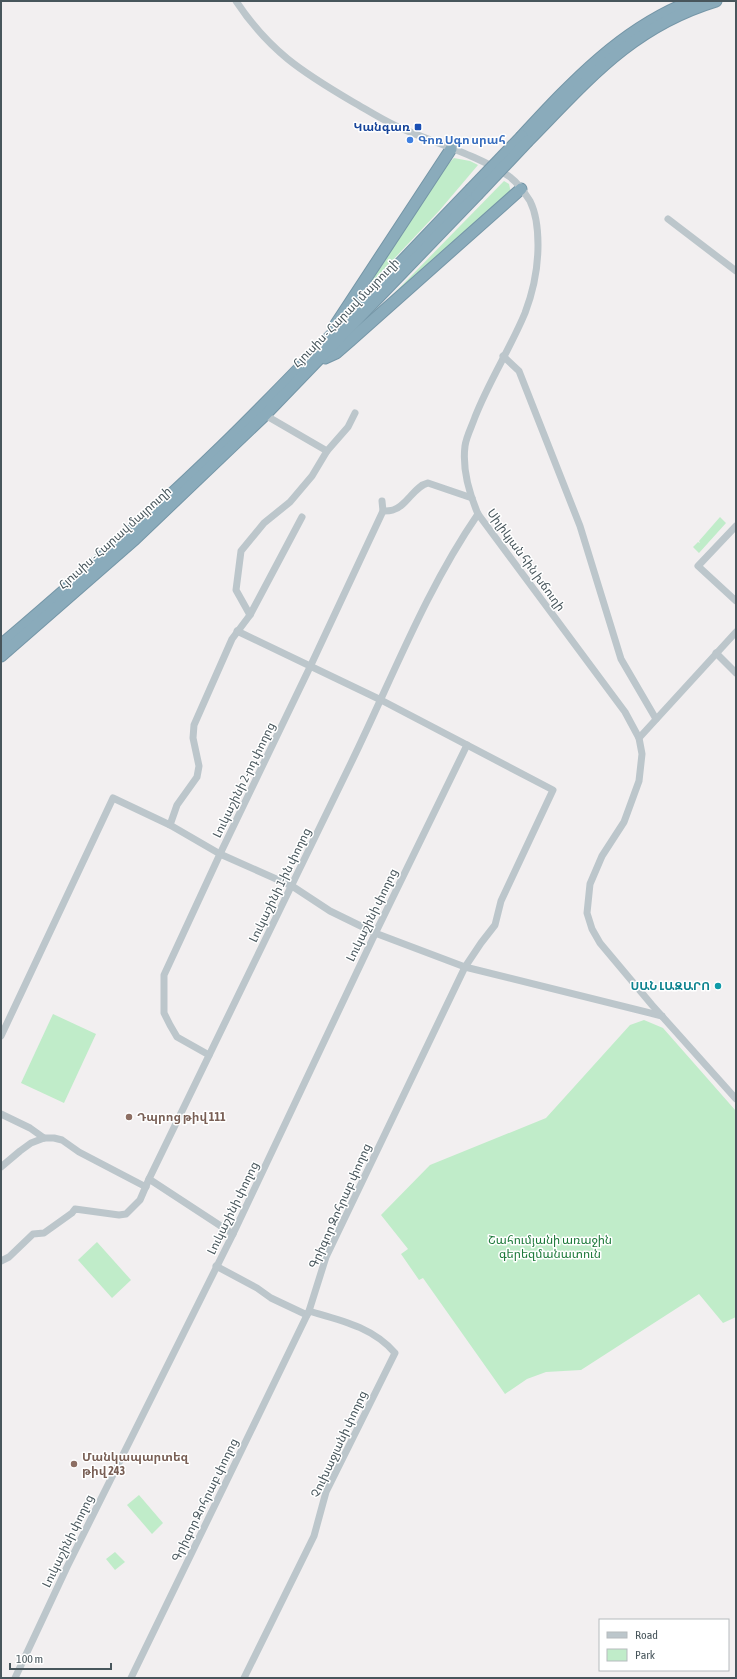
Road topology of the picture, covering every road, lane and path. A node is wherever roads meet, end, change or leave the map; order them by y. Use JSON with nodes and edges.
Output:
{"nodes":[{"id":1,"x":236,"y":1,"type":"edge"},
{"id":2,"x":692,"y":1,"type":"edge"},
{"id":3,"x":716,"y":1,"type":"edge"},
{"id":4,"x":535,"y":129,"type":"junction"},
{"id":5,"x":451,"y":149,"type":"junction"},
{"id":6,"x":521,"y":189,"type":"junction"},
{"id":7,"x":474,"y":193,"type":"junction"},
{"id":8,"x":668,"y":219,"type":"dead end"},
{"id":9,"x":736,"y":272,"type":"edge"},
{"id":10,"x":330,"y":336,"type":"junction"},
{"id":11,"x":503,"y":356,"type":"junction"},
{"id":12,"x":317,"y":362,"type":"junction"},
{"id":13,"x":355,"y":413,"type":"dead end"},
{"id":14,"x":265,"y":415,"type":"junction"},
{"id":15,"x":328,"y":451,"type":"junction"},
{"id":16,"x":472,"y":498,"type":"junction"},
{"id":17,"x":382,"y":501,"type":"dead end"},
{"id":18,"x":383,"y":511,"type":"junction"},
{"id":19,"x":478,"y":514,"type":"junction"},
{"id":20,"x":302,"y":517,"type":"dead end"},
{"id":21,"x":736,"y":526,"type":"edge"},
{"id":22,"x":736,"y":601,"type":"edge"},
{"id":23,"x":250,"y":615,"type":"junction"},
{"id":24,"x":237,"y":631,"type":"junction"},
{"id":25,"x":736,"y":632,"type":"edge"},
{"id":26,"x":1,"y":645,"type":"edge"},
{"id":27,"x":716,"y":653,"type":"junction"},
{"id":28,"x":1,"y":656,"type":"edge"},
{"id":29,"x":310,"y":668,"type":"junction"},
{"id":30,"x":736,"y":673,"type":"edge"},
{"id":31,"x":381,"y":700,"type":"junction"},
{"id":32,"x":656,"y":719,"type":"junction"},
{"id":33,"x":639,"y":738,"type":"junction"},
{"id":34,"x":467,"y":745,"type":"junction"},
{"id":35,"x":170,"y":825,"type":"junction"},
{"id":36,"x":220,"y":854,"type":"junction"},
{"id":37,"x":292,"y":886,"type":"junction"},
{"id":38,"x":376,"y":933,"type":"junction"},
{"id":39,"x":465,"y":966,"type":"junction"},
{"id":40,"x":662,"y":1016,"type":"junction"},
{"id":41,"x":1,"y":1036,"type":"edge"},
{"id":42,"x":209,"y":1055,"type":"junction"},
{"id":43,"x":736,"y":1099,"type":"edge"},
{"id":44,"x":1,"y":1114,"type":"edge"},
{"id":45,"x":44,"y":1138,"type":"junction"},
{"id":46,"x":1,"y":1167,"type":"edge"},
{"id":47,"x":149,"y":1179,"type":"junction"},
{"id":48,"x":146,"y":1187,"type":"junction"},
{"id":49,"x":233,"y":1234,"type":"junction"},
{"id":50,"x":1,"y":1261,"type":"edge"},
{"id":51,"x":216,"y":1266,"type":"junction"},
{"id":52,"x":308,"y":1313,"type":"junction"},
{"id":53,"x":15,"y":1678,"type":"edge"},
{"id":54,"x":131,"y":1678,"type":"edge"},
{"id":55,"x":244,"y":1678,"type":"edge"}],
"edges":[{"from":1,"to":5,"type":"street","name":"Սիլիկյան հին խճուղի"},
{"from":2,"to":4,"type":"highway","name":"Հյուսիս - Հարավ մայրուղի"},
{"from":3,"to":4,"type":"highway","name":"Հյուսիս - Հարավ մայրուղի"},
{"from":4,"to":7,"type":"highway","name":"Հյուսիս - Հարավ մայրուղի","bridge":true},
{"from":5,"to":6,"type":"street","name":"Սիլիկյան հին խճուղի"},
{"from":5,"to":10,"type":"highway"},
{"from":6,"to":11,"type":"street","name":"Սիլիկյան հին խճուղի"},
{"from":6,"to":12,"type":"highway"},
{"from":7,"to":10,"type":"highway","name":"Հյուսիս - Հարավ մայրուղի"},
{"from":7,"to":12,"type":"highway","name":"Հյուսիս - Հարավ մայրուղի"},
{"from":8,"to":9,"type":"street"},
{"from":10,"to":26,"type":"highway","name":"Հյուսիս - Հարավ մայրուղի"},
{"from":11,"to":16,"type":"street","name":"Սիլիկյան հին խճուղի"},
{"from":11,"to":32,"type":"street"},
{"from":12,"to":14,"type":"highway","name":"Հյուսիս - Հարավ մայրուղի"},
{"from":13,"to":15,"type":"street"},
{"from":14,"to":15,"type":"street"},
{"from":14,"to":28,"type":"highway","name":"Հյուսիս - Հարավ մայրուղի"},
{"from":15,"to":23,"type":"street"},
{"from":16,"to":18,"type":"street"},
{"from":16,"to":19,"type":"street","name":"Սիլիկյան հին խճուղի"},
{"from":17,"to":18,"type":"street"},
{"from":18,"to":29,"type":"street","name":"Լուկաշինի 2-րդ փողոց"},
{"from":19,"to":31,"type":"street","name":"Լուկաշինի 1-ին փողոց"},
{"from":19,"to":33,"type":"street","name":"Սիլիկյան հին խճուղի"},
{"from":20,"to":23,"type":"street"},
{"from":21,"to":22,"type":"street"},
{"from":23,"to":24,"type":"street"},
{"from":24,"to":29,"type":"street"},
{"from":24,"to":35,"type":"street"},
{"from":25,"to":27,"type":"street"},
{"from":27,"to":30,"type":"street"},
{"from":27,"to":32,"type":"street"},
{"from":29,"to":31,"type":"street"},
{"from":29,"to":36,"type":"street","name":"Լուկաշինի 2-րդ փողոց"},
{"from":31,"to":34,"type":"street"},
{"from":31,"to":37,"type":"street","name":"Լուկաշինի 1-ին փողոց"},
{"from":32,"to":33,"type":"street"},
{"from":33,"to":40,"type":"street","name":"Սիլիկյան հին խճուղի"},
{"from":34,"to":38,"type":"street","name":"Լուկաշինի փողոց"},
{"from":34,"to":39,"type":"street","name":"Գրիգոր Զոհրաբ փողոց"},
{"from":35,"to":36,"type":"street"},
{"from":35,"to":41,"type":"street"},
{"from":36,"to":37,"type":"street"},
{"from":36,"to":42,"type":"street","name":"Լուկաշինի 2-րդ փողոց"},
{"from":37,"to":38,"type":"street"},
{"from":37,"to":42,"type":"street","name":"Լուկաշինի 1-ին փողոց"},
{"from":38,"to":39,"type":"street"},
{"from":38,"to":49,"type":"street","name":"Լուկաշինի փողոց"},
{"from":39,"to":40,"type":"street"},
{"from":39,"to":52,"type":"street","name":"Գրիգոր Զոհրաբ փողոց"},
{"from":40,"to":43,"type":"street","name":"Սիլիկյան հին խճուղի"},
{"from":42,"to":47,"type":"street","name":"Լուկաշինի 1-ին փողոց"},
{"from":44,"to":45,"type":"street"},
{"from":45,"to":46,"type":"street"},
{"from":45,"to":48,"type":"street"},
{"from":47,"to":48,"type":"street","name":"Լուկաշինի 1-ին փողոց"},
{"from":47,"to":49,"type":"street"},
{"from":48,"to":50,"type":"street","name":"Լուկաշինի 1-ին փողոց"},
{"from":49,"to":51,"type":"street","name":"Լուկաշինի փողոց"},
{"from":51,"to":52,"type":"street","name":"Չուխաջյանի փողոց"},
{"from":51,"to":53,"type":"street","name":"Լուկաշինի փողոց"},
{"from":52,"to":54,"type":"street","name":"Գրիգոր Զոհրաբ փողոց"},
{"from":52,"to":55,"type":"street","name":"Չուխաջյանի փողոց"}]}
